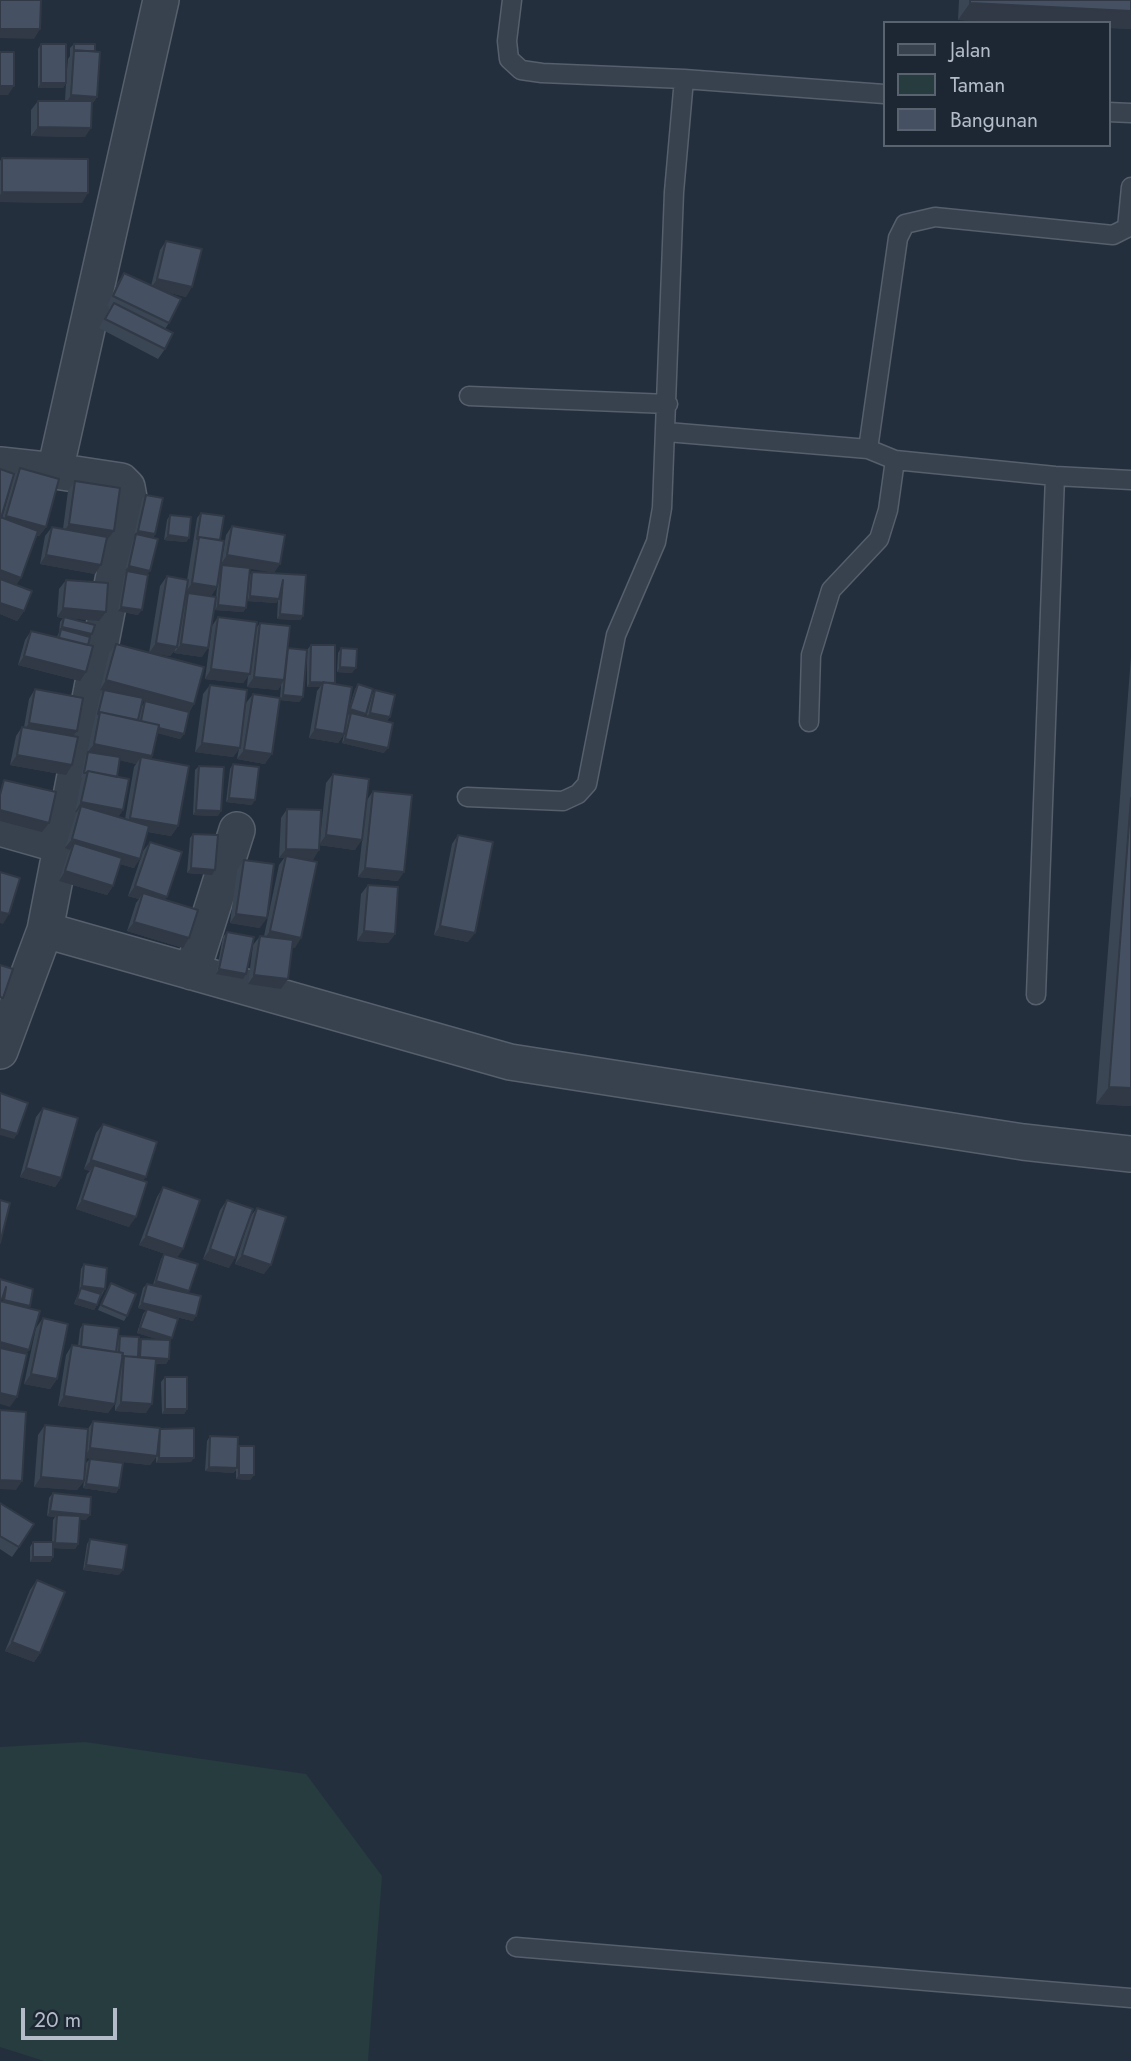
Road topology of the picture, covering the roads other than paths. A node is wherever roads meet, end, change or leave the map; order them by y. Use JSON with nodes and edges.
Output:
{"nodes":[{"id":1,"x":161,"y":0,"type":"edge"},
{"id":2,"x":512,"y":0,"type":"edge"},
{"id":3,"x":684,"y":79,"type":"junction"},
{"id":4,"x":883,"y":94,"type":"edge"},
{"id":5,"x":1110,"y":112,"type":"edge"},
{"id":6,"x":1131,"y":113,"type":"edge"},
{"id":7,"x":1131,"y":187,"type":"edge"},
{"id":8,"x":469,"y":396,"type":"dead end"},
{"id":9,"x":668,"y":404,"type":"junction"},
{"id":10,"x":667,"y":432,"type":"junction"},
{"id":11,"x":868,"y":449,"type":"junction"},
{"id":12,"x":895,"y":460,"type":"junction"},
{"id":13,"x":0,"y":465,"type":"edge"},
{"id":14,"x":55,"y":471,"type":"junction"},
{"id":15,"x":1055,"y":476,"type":"junction"},
{"id":16,"x":1131,"y":480,"type":"edge"},
{"id":17,"x":809,"y":722,"type":"dead end"},
{"id":18,"x":467,"y":797,"type":"dead end"},
{"id":19,"x":0,"y":828,"type":"edge"},
{"id":20,"x":237,"y":830,"type":"dead end"},
{"id":21,"x":63,"y":846,"type":"junction"},
{"id":22,"x":45,"y":930,"type":"junction"},
{"id":23,"x":192,"y":972,"type":"junction"},
{"id":24,"x":1036,"y":995,"type":"dead end"},
{"id":25,"x":0,"y":1051,"type":"edge"},
{"id":26,"x":1131,"y":1154,"type":"edge"},
{"id":27,"x":516,"y":1947,"type":"dead end"},
{"id":28,"x":1131,"y":1998,"type":"edge"}],
"edges":[{"from":1,"to":14,"type":"street"},
{"from":2,"to":3,"type":"lane"},
{"from":3,"to":4,"type":"lane"},
{"from":3,"to":9,"type":"lane"},
{"from":5,"to":6,"type":"lane"},
{"from":7,"to":11,"type":"lane"},
{"from":8,"to":9,"type":"lane"},
{"from":9,"to":10,"type":"lane"},
{"from":10,"to":11,"type":"lane"},
{"from":10,"to":18,"type":"lane"},
{"from":11,"to":12,"type":"lane"},
{"from":12,"to":15,"type":"lane"},
{"from":12,"to":17,"type":"lane"},
{"from":13,"to":14,"type":"street"},
{"from":14,"to":21,"type":"street"},
{"from":15,"to":16,"type":"lane"},
{"from":15,"to":24,"type":"lane"},
{"from":19,"to":21,"type":"street"},
{"from":20,"to":23,"type":"street"},
{"from":21,"to":22,"type":"street"},
{"from":22,"to":23,"type":"street"},
{"from":22,"to":25,"type":"street"},
{"from":23,"to":26,"type":"street"},
{"from":27,"to":28,"type":"lane"}]}
